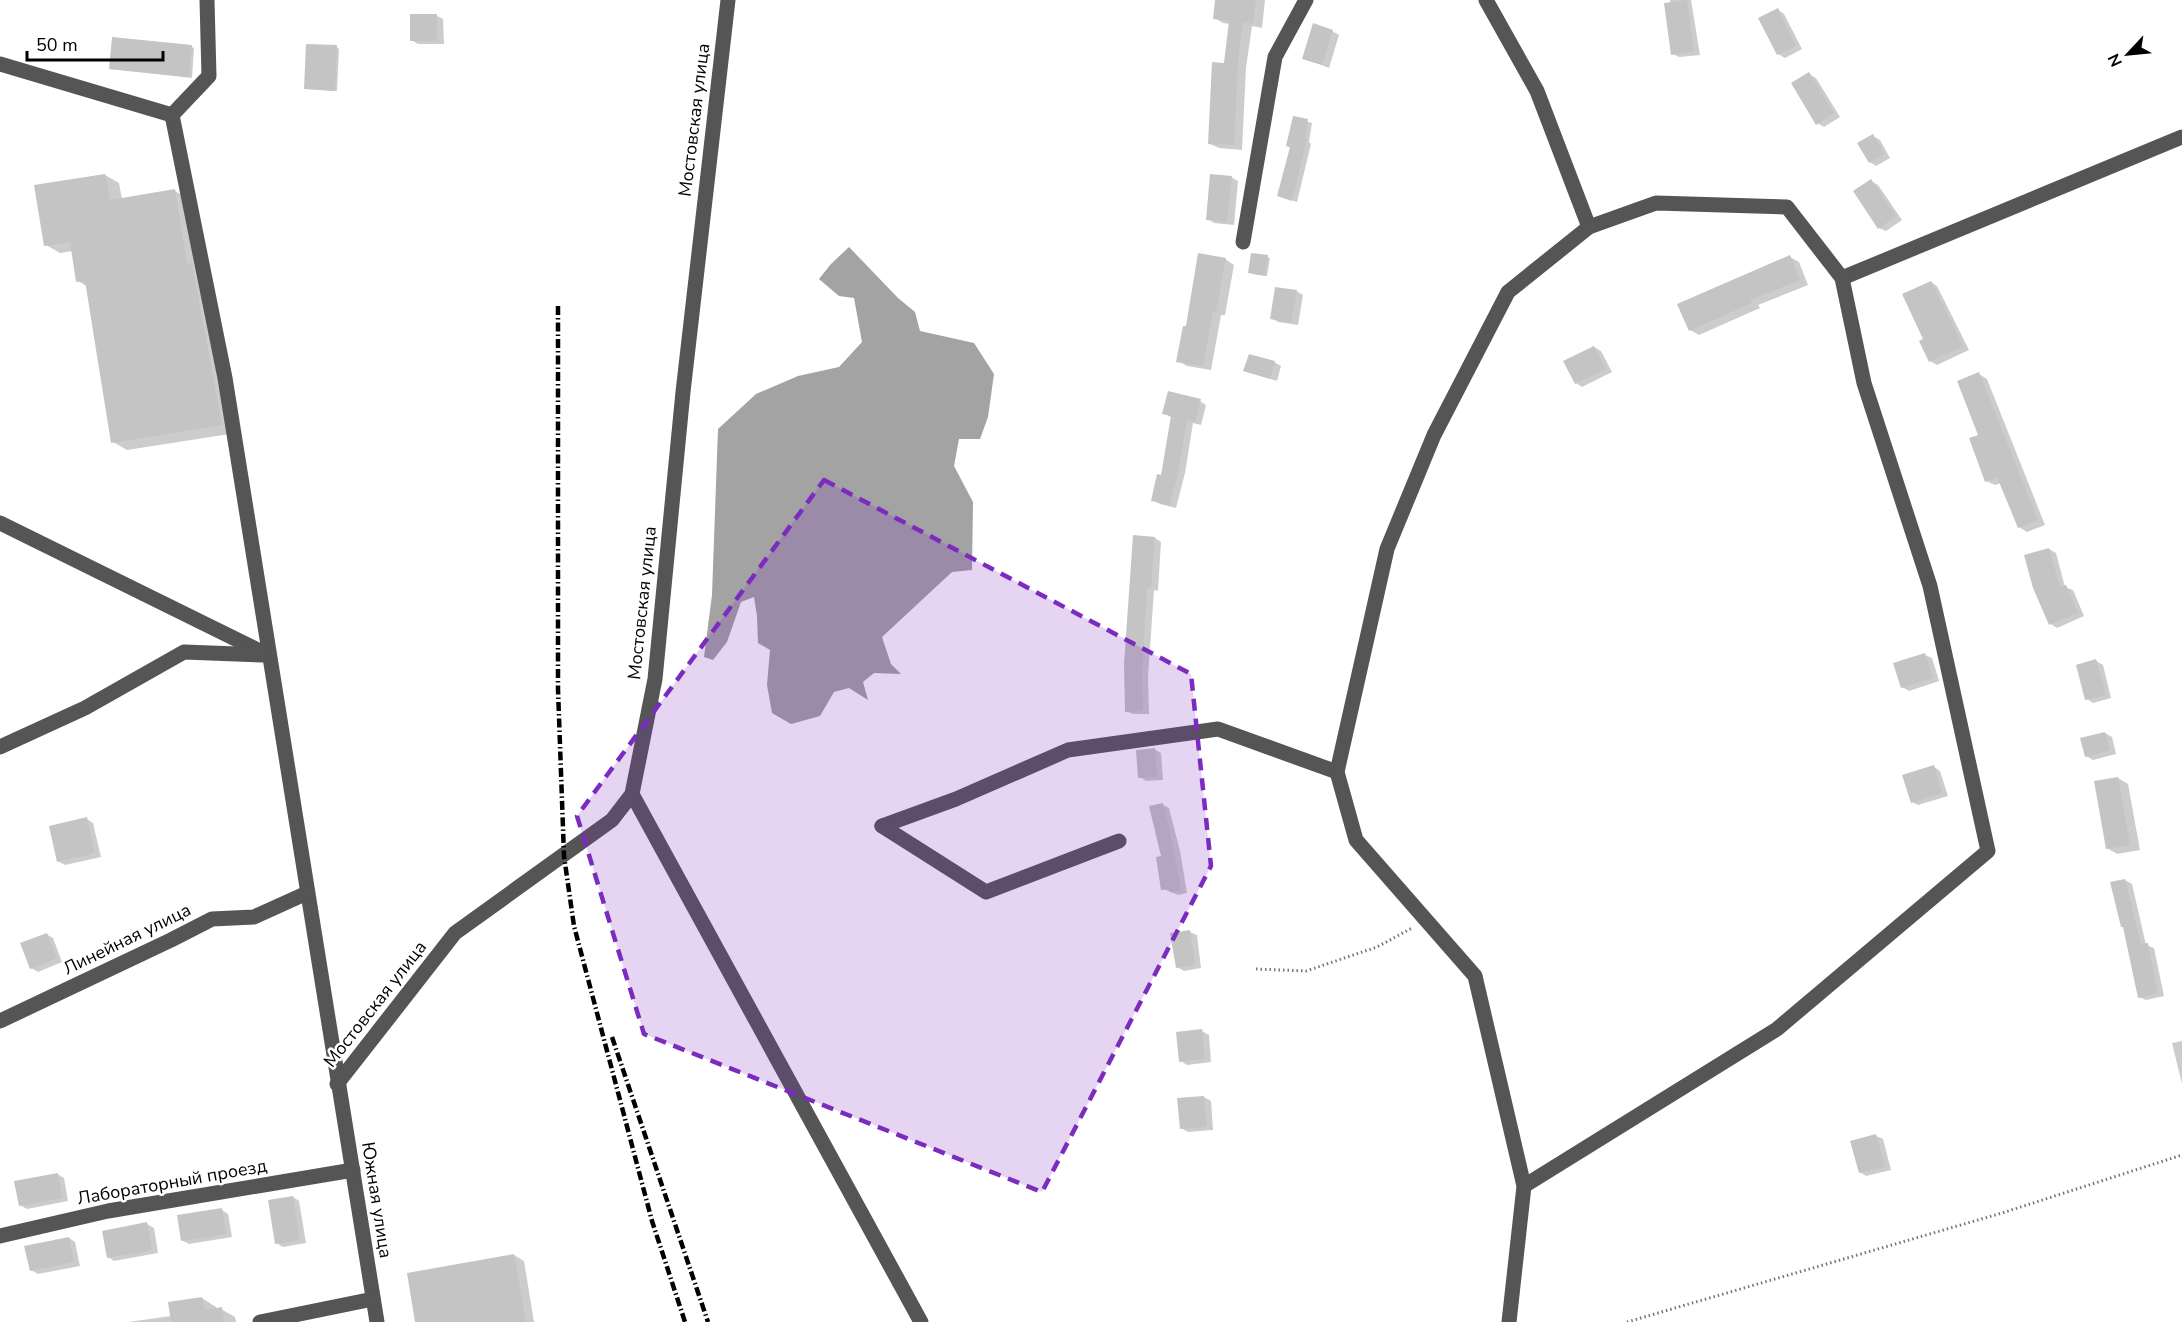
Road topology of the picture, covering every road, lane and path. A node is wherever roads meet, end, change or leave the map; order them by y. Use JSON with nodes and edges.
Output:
{"nodes":[{"id":1,"x":207,"y":0,"type":"edge"},
{"id":2,"x":728,"y":0,"type":"edge"},
{"id":3,"x":1306,"y":0,"type":"edge"},
{"id":4,"x":1486,"y":0,"type":"edge"},
{"id":5,"x":0,"y":64,"type":"edge"},
{"id":6,"x":172,"y":115,"type":"junction"},
{"id":7,"x":2182,"y":137,"type":"edge"},
{"id":8,"x":1589,"y":226,"type":"junction"},
{"id":9,"x":1243,"y":242,"type":"dead end"},
{"id":10,"x":1842,"y":278,"type":"junction"},
{"id":11,"x":0,"y":523,"type":"edge"},
{"id":12,"x":268,"y":655,"type":"junction"},
{"id":13,"x":0,"y":747,"type":"edge"},
{"id":14,"x":1338,"y":772,"type":"junction"},
{"id":15,"x":632,"y":794,"type":"junction"},
{"id":16,"x":1119,"y":841,"type":"dead end"},
{"id":17,"x":308,"y":893,"type":"junction"},
{"id":18,"x":1427,"y":921,"type":"junction"},
{"id":19,"x":1256,"y":969,"type":"dead end"},
{"id":20,"x":0,"y":1021,"type":"edge"},
{"id":21,"x":337,"y":1084,"type":"junction"},
{"id":22,"x":2182,"y":1155,"type":"edge"},
{"id":23,"x":353,"y":1170,"type":"junction"},
{"id":24,"x":1524,"y":1186,"type":"junction"},
{"id":25,"x":0,"y":1236,"type":"edge"},
{"id":26,"x":373,"y":1299,"type":"junction"},
{"id":27,"x":260,"y":1322,"type":"edge"},
{"id":28,"x":376,"y":1322,"type":"edge"},
{"id":29,"x":921,"y":1322,"type":"edge"},
{"id":30,"x":1509,"y":1322,"type":"edge"},
{"id":31,"x":1627,"y":1322,"type":"edge"}],
"edges":[{"from":1,"to":6,"type":"street"},
{"from":2,"to":15,"type":"street","name":"Мостовская улица"},
{"from":3,"to":9,"type":"street"},
{"from":4,"to":8,"type":"street"},
{"from":5,"to":6,"type":"street"},
{"from":6,"to":12,"type":"street","name":"Южная улица"},
{"from":7,"to":10,"type":"street"},
{"from":8,"to":10,"type":"street"},
{"from":8,"to":14,"type":"street"},
{"from":10,"to":24,"type":"street"},
{"from":11,"to":12,"type":"street"},
{"from":12,"to":13,"type":"street"},
{"from":12,"to":17,"type":"street","name":"Южная улица"},
{"from":14,"to":16,"type":"street"},
{"from":14,"to":18,"type":"street"},
{"from":15,"to":21,"type":"street","name":"Мостовская улица"},
{"from":15,"to":29,"type":"street"},
{"from":17,"to":20,"type":"street","name":"Линейная улица"},
{"from":17,"to":21,"type":"street","name":"Южная улица"},
{"from":18,"to":19,"type":"path"},
{"from":18,"to":24,"type":"street"},
{"from":21,"to":23,"type":"street","name":"Южная улица"},
{"from":22,"to":31,"type":"path"},
{"from":23,"to":25,"type":"street","name":"Лабораторный проезд"},
{"from":23,"to":26,"type":"street","name":"Южная улица"},
{"from":24,"to":30,"type":"street"},
{"from":26,"to":27,"type":"street"},
{"from":26,"to":28,"type":"street","name":"Южная улица"}]}
